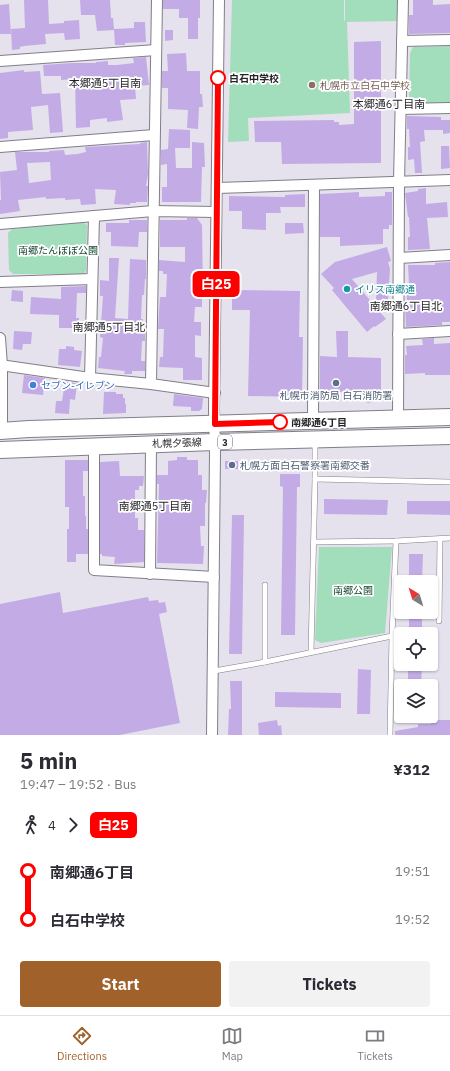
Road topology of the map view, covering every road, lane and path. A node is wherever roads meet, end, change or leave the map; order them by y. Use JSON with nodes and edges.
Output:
{"nodes":[{"id":1,"x":156,"y":0,"type":"edge"},
{"id":2,"x":219,"y":0,"type":"edge"},
{"id":3,"x":403,"y":0,"type":"edge"},
{"id":4,"x":450,"y":40,"type":"edge"},
{"id":5,"x":402,"y":41,"type":"junction"},
{"id":6,"x":156,"y":50,"type":"junction"},
{"id":7,"x":0,"y":61,"type":"edge"},
{"id":8,"x":450,"y":108,"type":"edge"},
{"id":9,"x":400,"y":109,"type":"junction"},
{"id":10,"x":154,"y":135,"type":"junction"},
{"id":11,"x":0,"y":147,"type":"edge"},
{"id":12,"x":450,"y":180,"type":"edge"},
{"id":13,"x":399,"y":182,"type":"junction"},
{"id":14,"x":314,"y":184,"type":"junction"},
{"id":15,"x":217,"y":188,"type":"junction"},
{"id":16,"x":153,"y":211,"type":"junction"},
{"id":17,"x":216,"y":212,"type":"junction"},
{"id":18,"x":94,"y":216,"type":"junction"},
{"id":19,"x":0,"y":224,"type":"edge"},
{"id":20,"x":450,"y":255,"type":"edge"},
{"id":21,"x":399,"y":258,"type":"junction"},
{"id":22,"x":92,"y":279,"type":"junction"},
{"id":23,"x":0,"y":282,"type":"edge"},
{"id":24,"x":450,"y":331,"type":"edge"},
{"id":25,"x":398,"y":334,"type":"junction"},
{"id":26,"x":0,"y":338,"type":"edge"},
{"id":27,"x":1,"y":365,"type":"edge"},
{"id":28,"x":90,"y":378,"type":"junction"},
{"id":29,"x":151,"y":384,"type":"junction"},
{"id":30,"x":215,"y":393,"type":"junction"},
{"id":31,"x":450,"y":417,"type":"edge"},
{"id":32,"x":398,"y":418,"type":"junction"},
{"id":33,"x":313,"y":422,"type":"junction"},
{"id":34,"x":215,"y":424,"type":"junction"},
{"id":35,"x":1,"y":431,"type":"edge"},
{"id":36,"x":450,"y":436,"type":"edge"},
{"id":37,"x":315,"y":440,"type":"junction"},
{"id":38,"x":215,"y":442,"type":"junction"},
{"id":39,"x":151,"y":444,"type":"junction"},
{"id":40,"x":94,"y":446,"type":"junction"},
{"id":41,"x":0,"y":450,"type":"edge"},
{"id":42,"x":315,"y":479,"type":"junction"},
{"id":43,"x":450,"y":482,"type":"edge"},
{"id":44,"x":450,"y":538,"type":"edge"},
{"id":45,"x":440,"y":539,"type":"junction"},
{"id":46,"x":396,"y":541,"type":"junction"},
{"id":47,"x":314,"y":542,"type":"junction"},
{"id":48,"x":150,"y":574,"type":"junction"},
{"id":49,"x":214,"y":577,"type":"junction"},
{"id":50,"x":265,"y":585,"type":"dead end"},
{"id":51,"x":439,"y":621,"type":"dead end"},
{"id":52,"x":392,"y":636,"type":"junction"},
{"id":53,"x":311,"y":652,"type":"junction"},
{"id":54,"x":265,"y":662,"type":"junction"},
{"id":55,"x":214,"y":671,"type":"junction"},
{"id":56,"x":212,"y":735,"type":"edge"},
{"id":57,"x":390,"y":735,"type":"edge"}],
"edges":[{"from":1,"to":6,"type":"street"},
{"from":2,"to":15,"type":"street"},
{"from":3,"to":5,"type":"street"},
{"from":4,"to":5,"type":"street"},
{"from":5,"to":9,"type":"street"},
{"from":6,"to":7,"type":"street"},
{"from":6,"to":10,"type":"street"},
{"from":8,"to":9,"type":"street"},
{"from":9,"to":13,"type":"street"},
{"from":10,"to":11,"type":"street"},
{"from":10,"to":16,"type":"street"},
{"from":12,"to":13,"type":"street"},
{"from":13,"to":14,"type":"street"},
{"from":13,"to":21,"type":"street"},
{"from":14,"to":15,"type":"street"},
{"from":14,"to":33,"type":"street"},
{"from":15,"to":17,"type":"street"},
{"from":16,"to":17,"type":"street"},
{"from":16,"to":18,"type":"street"},
{"from":16,"to":29,"type":"street"},
{"from":17,"to":30,"type":"street"},
{"from":18,"to":19,"type":"street"},
{"from":18,"to":22,"type":"street"},
{"from":20,"to":21,"type":"street"},
{"from":21,"to":25,"type":"street"},
{"from":22,"to":23,"type":"street"},
{"from":22,"to":28,"type":"street"},
{"from":24,"to":25,"type":"street"},
{"from":25,"to":32,"type":"street"},
{"from":26,"to":27,"type":"street"},
{"from":27,"to":28,"type":"street"},
{"from":27,"to":35,"type":"street"},
{"from":28,"to":29,"type":"street"},
{"from":29,"to":30,"type":"street"},
{"from":30,"to":34,"type":"street"},
{"from":31,"to":32,"type":"main road","name":"札幌夕張線","number":"3"},
{"from":32,"to":33,"type":"main road","name":"札幌夕張線","number":"3"},
{"from":33,"to":34,"type":"main road","name":"札幌夕張線","number":"3"},
{"from":34,"to":35,"type":"main road","name":"札幌夕張線","number":"3"},
{"from":34,"to":38,"type":"street"},
{"from":36,"to":37,"type":"main road","name":"札幌夕張線","number":"3"},
{"from":37,"to":38,"type":"main road","name":"札幌夕張線","number":"3"},
{"from":37,"to":42,"type":"lane"},
{"from":38,"to":39,"type":"main road","name":"札幌夕張線","number":"3"},
{"from":38,"to":49,"type":"street"},
{"from":39,"to":40,"type":"main road","name":"札幌夕張線","number":"3"},
{"from":39,"to":48,"type":"street"},
{"from":40,"to":41,"type":"main road","name":"札幌夕張線","number":"3"},
{"from":40,"to":48,"type":"street"},
{"from":42,"to":43,"type":"lane"},
{"from":42,"to":47,"type":"lane"},
{"from":44,"to":45,"type":"lane"},
{"from":45,"to":46,"type":"lane"},
{"from":45,"to":51,"type":"lane"},
{"from":46,"to":47,"type":"lane"},
{"from":46,"to":52,"type":"lane"},
{"from":47,"to":53,"type":"lane"},
{"from":48,"to":49,"type":"street"},
{"from":49,"to":55,"type":"street"},
{"from":50,"to":54,"type":"lane"},
{"from":52,"to":53,"type":"lane"},
{"from":52,"to":57,"type":"lane"},
{"from":53,"to":54,"type":"lane"},
{"from":54,"to":55,"type":"lane"},
{"from":55,"to":56,"type":"street"}]}
